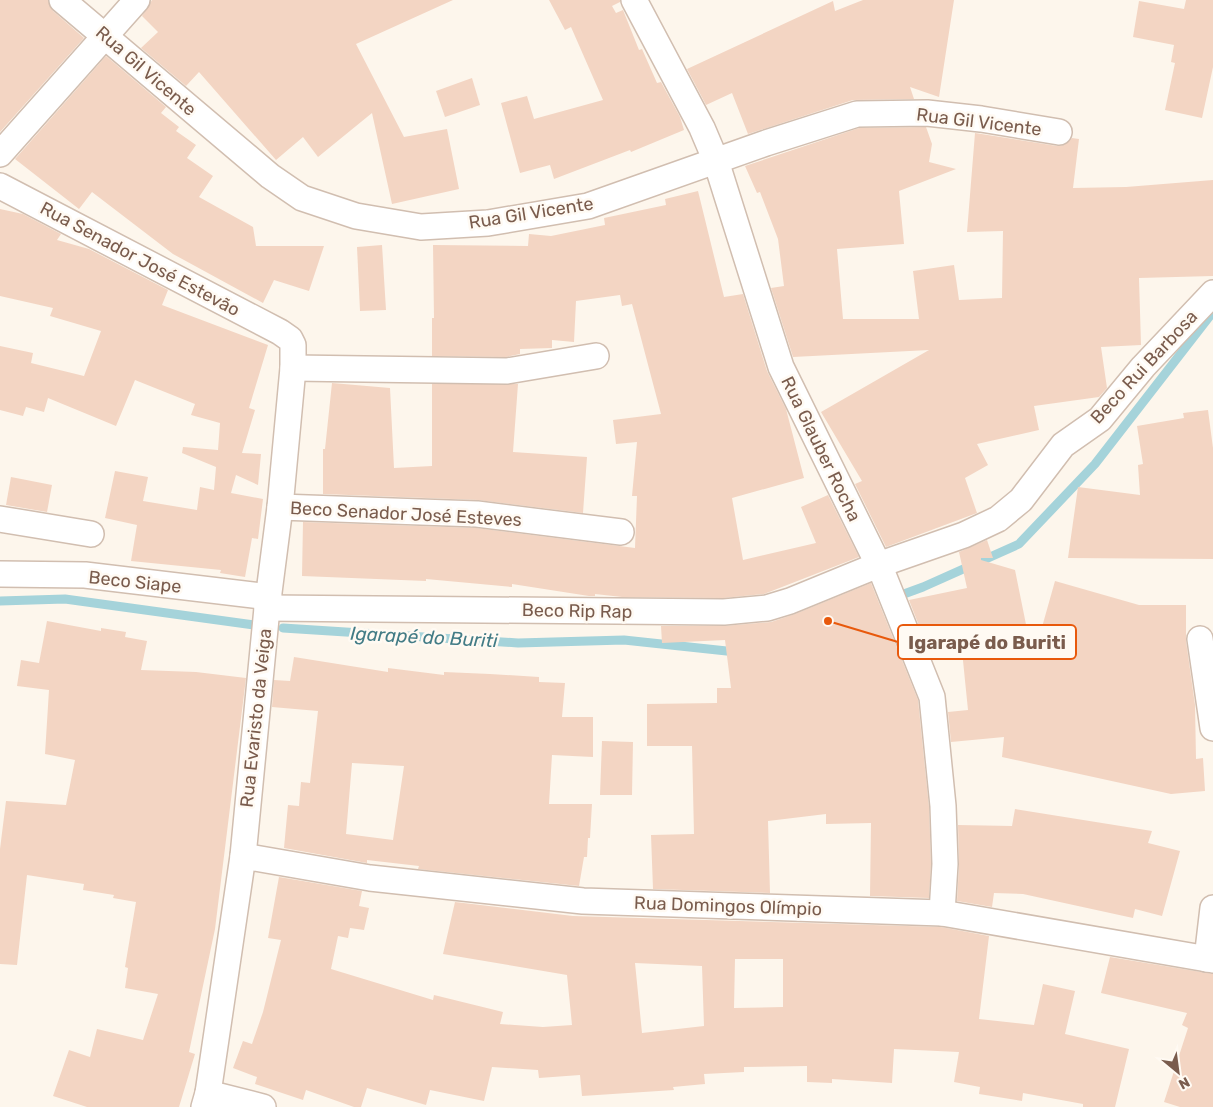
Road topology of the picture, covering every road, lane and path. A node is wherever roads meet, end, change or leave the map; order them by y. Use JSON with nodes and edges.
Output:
{"nodes":[{"id":1,"x":62,"y":0,"type":"edge"},
{"id":2,"x":136,"y":0,"type":"edge"},
{"id":3,"x":634,"y":0,"type":"edge"},
{"id":4,"x":105,"y":36,"type":"junction"},
{"id":5,"x":1059,"y":132,"type":"dead end"},
{"id":6,"x":0,"y":154,"type":"edge"},
{"id":7,"x":716,"y":161,"type":"junction"},
{"id":8,"x":0,"y":186,"type":"edge"},
{"id":9,"x":1213,"y":293,"type":"edge"},
{"id":10,"x":280,"y":332,"type":"joint"},
{"id":11,"x":596,"y":356,"type":"dead end"},
{"id":12,"x":293,"y":368,"type":"junction"},
{"id":13,"x":280,"y":508,"type":"junction"},
{"id":14,"x":0,"y":519,"type":"edge"},
{"id":15,"x":621,"y":532,"type":"dead end"},
{"id":16,"x":91,"y":534,"type":"dead end"},
{"id":17,"x":880,"y":569,"type":"junction"},
{"id":18,"x":0,"y":574,"type":"edge"},
{"id":19,"x":268,"y":602,"type":"junction"},
{"id":20,"x":1200,"y":639,"type":"dead end"},
{"id":21,"x":1213,"y":728,"type":"edge"},
{"id":22,"x":243,"y":856,"type":"junction"},
{"id":23,"x":1213,"y":908,"type":"edge"},
{"id":24,"x":942,"y":913,"type":"junction"},
{"id":25,"x":1210,"y":959,"type":"edge"},
{"id":26,"x":206,"y":1100,"type":"edge"},
{"id":27,"x":263,"y":1107,"type":"edge"}],
"edges":[{"from":1,"to":4,"type":"street","name":"Rua Gil Vicente"},
{"from":2,"to":4,"type":"street"},
{"from":3,"to":7,"type":"street","name":"Rua Glauber Rocha"},
{"from":4,"to":6,"type":"street"},
{"from":4,"to":7,"type":"street","name":"Rua Gil Vicente"},
{"from":5,"to":7,"type":"street","name":"Rua Gil Vicente"},
{"from":7,"to":17,"type":"street","name":"Rua Glauber Rocha"},
{"from":8,"to":10,"type":"street","name":"Rua Senador José Estevão"},
{"from":9,"to":17,"type":"street","name":"Beco Rui Barbosa"},
{"from":10,"to":12,"type":"street","name":"Rua Evaristo da Veiga"},
{"from":11,"to":12,"type":"street"},
{"from":12,"to":13,"type":"street","name":"Rua Evaristo da Veiga"},
{"from":13,"to":15,"type":"street","name":"Beco Senador José Esteves"},
{"from":13,"to":19,"type":"street","name":"Rua Evaristo da Veiga"},
{"from":14,"to":16,"type":"street"},
{"from":17,"to":19,"type":"street","name":"Beco Rip Rap"},
{"from":17,"to":24,"type":"street","name":"Rua Glauber Rocha"},
{"from":18,"to":19,"type":"street","name":"Beco Siape"},
{"from":19,"to":22,"type":"street","name":"Rua Evaristo da Veiga"},
{"from":20,"to":21,"type":"street"},
{"from":22,"to":24,"type":"street","name":"Rua Domingos Olímpio"},
{"from":22,"to":26,"type":"street","name":"Rua Evaristo da Veiga"},
{"from":23,"to":25,"type":"street"},
{"from":24,"to":25,"type":"street","name":"Rua Domingos Olímpio"},
{"from":26,"to":27,"type":"street"}]}
